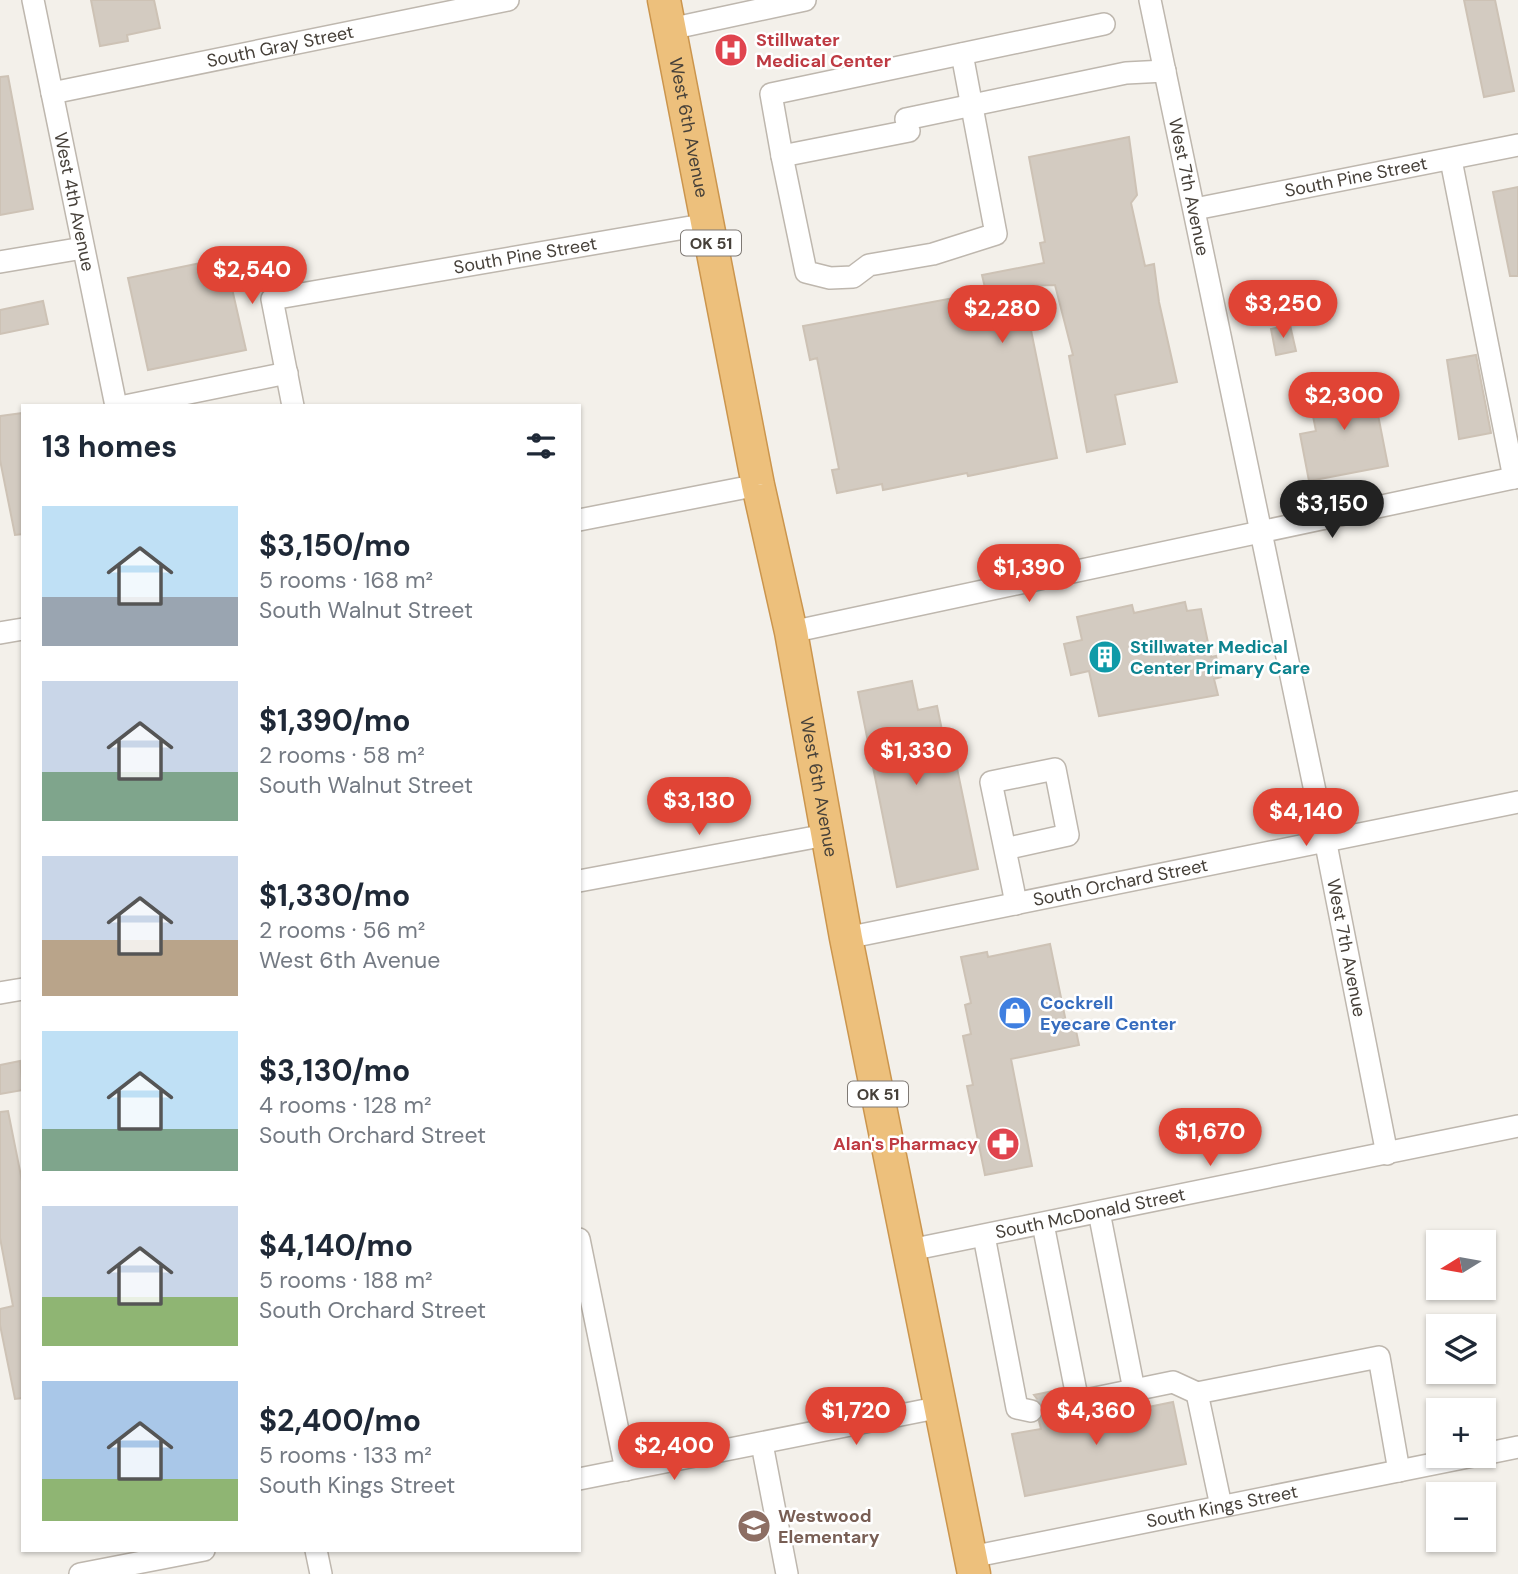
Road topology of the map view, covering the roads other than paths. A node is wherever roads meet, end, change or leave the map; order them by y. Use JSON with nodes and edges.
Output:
{"nodes":[{"id":1,"x":33,"y":0,"type":"edge"},
{"id":2,"x":508,"y":0,"type":"edge"},
{"id":3,"x":805,"y":0,"type":"edge"},
{"id":4,"x":1150,"y":0,"type":"edge"},
{"id":5,"x":753,"y":6,"type":"edge"},
{"id":6,"x":667,"y":15,"type":"edge"},
{"id":7,"x":1104,"y":24,"type":"dead end"},
{"id":8,"x":962,"y":54,"type":"junction"},
{"id":9,"x":1165,"y":71,"type":"junction"},
{"id":10,"x":52,"y":93,"type":"junction"},
{"id":11,"x":972,"y":106,"type":"junction"},
{"id":12,"x":1518,"y":145,"type":"edge"},
{"id":13,"x":782,"y":156,"type":"junction"},
{"id":14,"x":1451,"y":160,"type":"junction"},
{"id":15,"x":1195,"y":209,"type":"junction"},
{"id":16,"x":708,"y":224,"type":"junction"},
{"id":17,"x":83,"y":248,"type":"junction"},
{"id":18,"x":0,"y":262,"type":"edge"},
{"id":19,"x":287,"y":373,"type":"junction"},
{"id":20,"x":116,"y":404,"type":"edge"},
{"id":21,"x":135,"y":404,"type":"edge"},
{"id":22,"x":293,"y":404,"type":"edge"},
{"id":23,"x":1516,"y":478,"type":"edge"},
{"id":24,"x":758,"y":485,"type":"junction"},
{"id":25,"x":581,"y":520,"type":"edge"},
{"id":26,"x":1260,"y":534,"type":"junction"},
{"id":27,"x":21,"y":628,"type":"edge"},
{"id":28,"x":791,"y":632,"type":"junction"},
{"id":29,"x":0,"y":633,"type":"edge"},
{"id":30,"x":1518,"y":802,"type":"edge"},
{"id":31,"x":826,"y":835,"type":"junction"},
{"id":32,"x":1325,"y":839,"type":"junction"},
{"id":33,"x":1005,"y":849,"type":"junction"},
{"id":34,"x":581,"y":881,"type":"edge"},
{"id":35,"x":1016,"y":904,"type":"junction"},
{"id":36,"x":846,"y":939,"type":"junction"},
{"id":37,"x":21,"y":989,"type":"edge"},
{"id":38,"x":0,"y":993,"type":"edge"},
{"id":39,"x":1518,"y":1126,"type":"edge"},
{"id":40,"x":1387,"y":1154,"type":"junction"},
{"id":41,"x":1099,"y":1212,"type":"junction"},
{"id":42,"x":1043,"y":1224,"type":"junction"},
{"id":43,"x":984,"y":1236,"type":"junction"},
{"id":44,"x":581,"y":1250,"type":"edge"},
{"id":45,"x":910,"y":1250,"type":"junction"},
{"id":46,"x":1134,"y":1390,"type":"junction"},
{"id":47,"x":1197,"y":1393,"type":"junction"},
{"id":48,"x":941,"y":1407,"type":"junction"},
{"id":49,"x":1031,"y":1411,"type":"dead end"},
{"id":50,"x":762,"y":1444,"type":"junction"},
{"id":51,"x":1518,"y":1447,"type":"edge"},
{"id":52,"x":1496,"y":1452,"type":"edge"},
{"id":53,"x":1426,"y":1466,"type":"edge"},
{"id":54,"x":626,"y":1470,"type":"junction"},
{"id":55,"x":1399,"y":1471,"type":"junction"},
{"id":56,"x":581,"y":1479,"type":"edge"},
{"id":57,"x":1222,"y":1506,"type":"junction"},
{"id":58,"x":194,"y":1552,"type":"edge"},
{"id":59,"x":316,"y":1552,"type":"edge"},
{"id":60,"x":972,"y":1565,"type":"edge"},
{"id":61,"x":80,"y":1574,"type":"edge"},
{"id":62,"x":321,"y":1574,"type":"edge"},
{"id":63,"x":788,"y":1574,"type":"edge"}],
"edges":[{"from":1,"to":10,"type":"street","name":"West 4th Avenue"},
{"from":2,"to":10,"type":"street","name":"South Gray Street"},
{"from":3,"to":5,"type":"street"},
{"from":4,"to":9,"type":"street","name":"West 7th Avenue"},
{"from":5,"to":6,"type":"street"},
{"from":6,"to":16,"type":"highway","name":"West 6th Avenue","number":"OK 51"},
{"from":7,"to":8,"type":"street"},
{"from":8,"to":11,"type":"street"},
{"from":8,"to":13,"type":"street"},
{"from":9,"to":11,"type":"street"},
{"from":9,"to":15,"type":"street","name":"West 7th Avenue"},
{"from":10,"to":17,"type":"street","name":"West 4th Avenue"},
{"from":11,"to":13,"type":"street"},
{"from":11,"to":13,"type":"street"},
{"from":12,"to":14,"type":"street","name":"South Pine Street"},
{"from":14,"to":15,"type":"street","name":"South Pine Street"},
{"from":14,"to":23,"type":"street"},
{"from":15,"to":26,"type":"street","name":"West 7th Avenue"},
{"from":16,"to":19,"type":"street","name":"South Pine Street"},
{"from":16,"to":24,"type":"highway","name":"West 6th Avenue","number":"OK 51"},
{"from":17,"to":18,"type":"street"},
{"from":17,"to":20,"type":"street","name":"West 4th Avenue"},
{"from":19,"to":21,"type":"street"},
{"from":19,"to":22,"type":"street"},
{"from":23,"to":26,"type":"street"},
{"from":24,"to":25,"type":"street"},
{"from":24,"to":28,"type":"highway","name":"West 6th Avenue","number":"OK 51"},
{"from":26,"to":28,"type":"street"},
{"from":26,"to":32,"type":"street","name":"West 7th Avenue"},
{"from":27,"to":29,"type":"street"},
{"from":28,"to":31,"type":"highway","name":"West 6th Avenue","number":"OK 51"},
{"from":30,"to":32,"type":"street","name":"South Orchard Street"},
{"from":31,"to":34,"type":"street"},
{"from":31,"to":36,"type":"highway","name":"West 6th Avenue","number":"OK 51"},
{"from":32,"to":35,"type":"street","name":"South Orchard Street"},
{"from":32,"to":40,"type":"street","name":"West 7th Avenue"},
{"from":33,"to":33,"type":"street"},
{"from":33,"to":35,"type":"street"},
{"from":35,"to":36,"type":"street","name":"South Orchard Street"},
{"from":36,"to":45,"type":"highway","name":"West 6th Avenue","number":"OK 51"},
{"from":37,"to":38,"type":"street"},
{"from":39,"to":40,"type":"street","name":"South McDonald Street"},
{"from":40,"to":41,"type":"street","name":"South McDonald Street"},
{"from":41,"to":42,"type":"street","name":"South McDonald Street"},
{"from":41,"to":46,"type":"street"},
{"from":42,"to":43,"type":"street","name":"South McDonald Street"},
{"from":42,"to":46,"type":"street"},
{"from":43,"to":45,"type":"street","name":"South McDonald Street"},
{"from":43,"to":49,"type":"street"},
{"from":44,"to":54,"type":"street"},
{"from":45,"to":48,"type":"highway","name":"West 6th Avenue","number":"OK 51"},
{"from":46,"to":47,"type":"street"},
{"from":47,"to":55,"type":"street"},
{"from":47,"to":57,"type":"street"},
{"from":48,"to":50,"type":"street"},
{"from":48,"to":60,"type":"highway","name":"West 6th Avenue","number":"OK 51"},
{"from":50,"to":54,"type":"street"},
{"from":50,"to":63,"type":"street"},
{"from":51,"to":52,"type":"street"},
{"from":53,"to":55,"type":"street","name":"South Kings Street"},
{"from":54,"to":56,"type":"street"},
{"from":55,"to":57,"type":"street","name":"South Kings Street"},
{"from":57,"to":60,"type":"street","name":"South Kings Street"},
{"from":58,"to":61,"type":"street"},
{"from":59,"to":62,"type":"street"}]}
